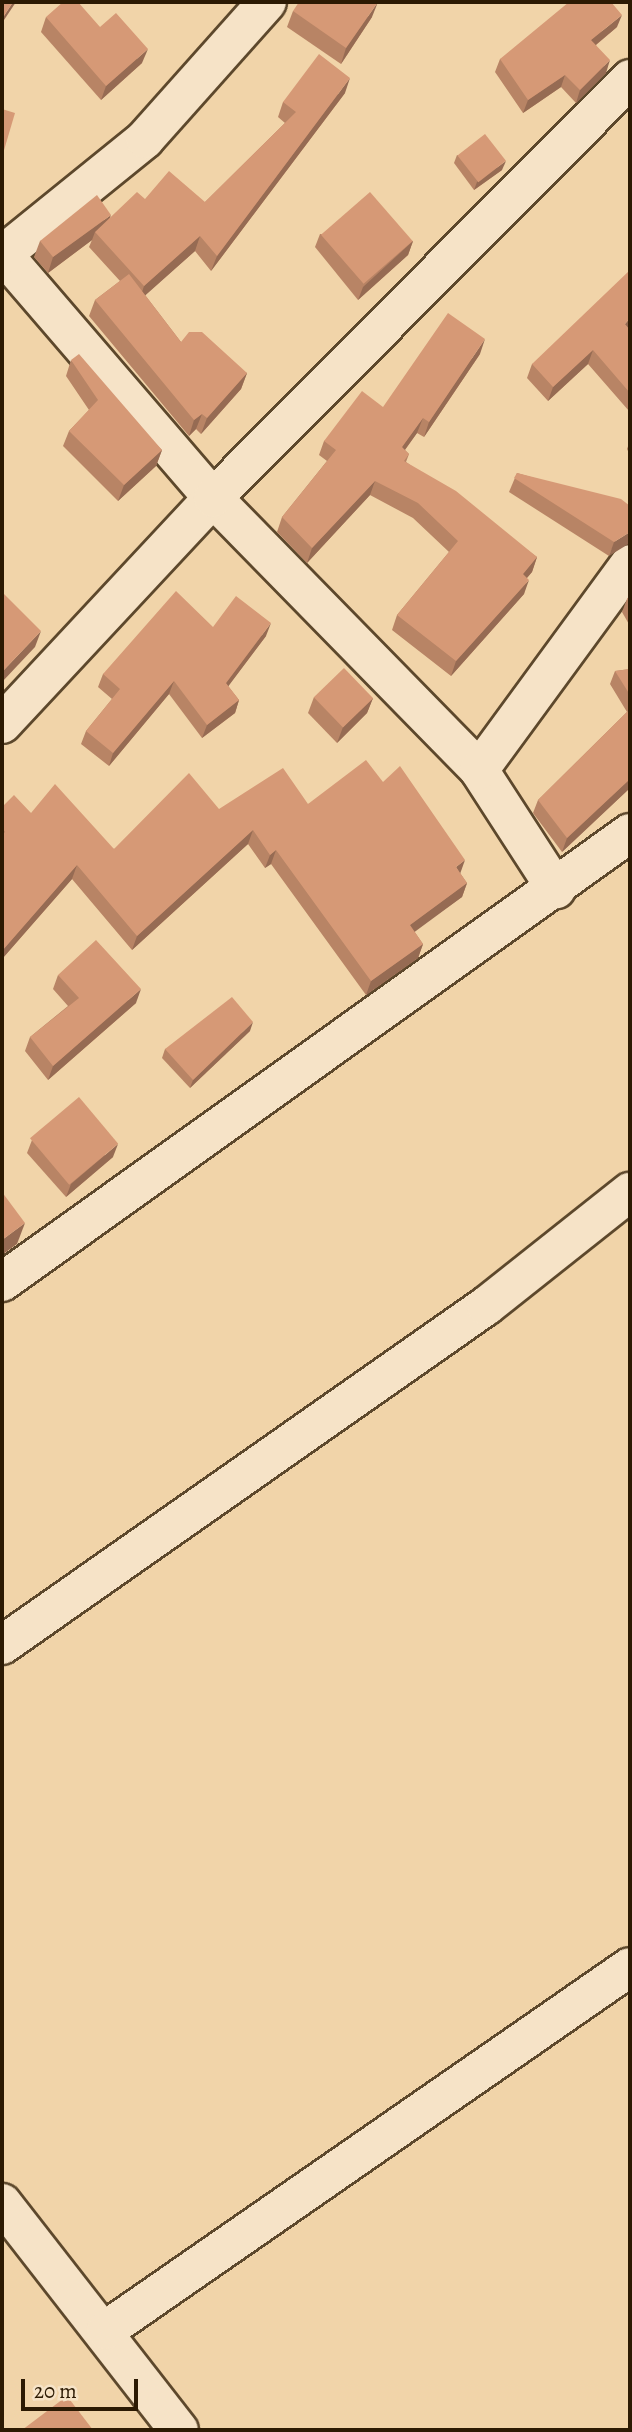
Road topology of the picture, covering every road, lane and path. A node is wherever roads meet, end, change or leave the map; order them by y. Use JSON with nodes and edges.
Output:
{"nodes":[{"id":1,"x":267,"y":2,"type":"edge"},
{"id":2,"x":630,"y":79,"type":"edge"},
{"id":3,"x":2,"y":254,"type":"edge"},
{"id":4,"x":213,"y":498,"type":"junction"},
{"id":5,"x":630,"y":564,"type":"edge"},
{"id":6,"x":2,"y":724,"type":"edge"},
{"id":7,"x":479,"y":770,"type":"junction"},
{"id":8,"x":630,"y":833,"type":"edge"},
{"id":9,"x":556,"y":889,"type":"junction"},
{"id":10,"x":630,"y":1192,"type":"edge"},
{"id":11,"x":2,"y":1282,"type":"edge"},
{"id":12,"x":2,"y":1645,"type":"edge"},
{"id":13,"x":630,"y":1967,"type":"edge"},
{"id":14,"x":2,"y":2203,"type":"edge"},
{"id":15,"x":106,"y":2330,"type":"junction"},
{"id":16,"x":179,"y":2430,"type":"edge"}],
"edges":[{"from":1,"to":3,"type":"street"},
{"from":2,"to":4,"type":"street"},
{"from":3,"to":4,"type":"street"},
{"from":4,"to":6,"type":"street"},
{"from":4,"to":7,"type":"street"},
{"from":5,"to":7,"type":"street"},
{"from":7,"to":9,"type":"street"},
{"from":8,"to":9,"type":"street"},
{"from":9,"to":11,"type":"street"},
{"from":10,"to":12,"type":"street"},
{"from":13,"to":15,"type":"street"},
{"from":14,"to":15,"type":"street"},
{"from":15,"to":16,"type":"street"}]}
